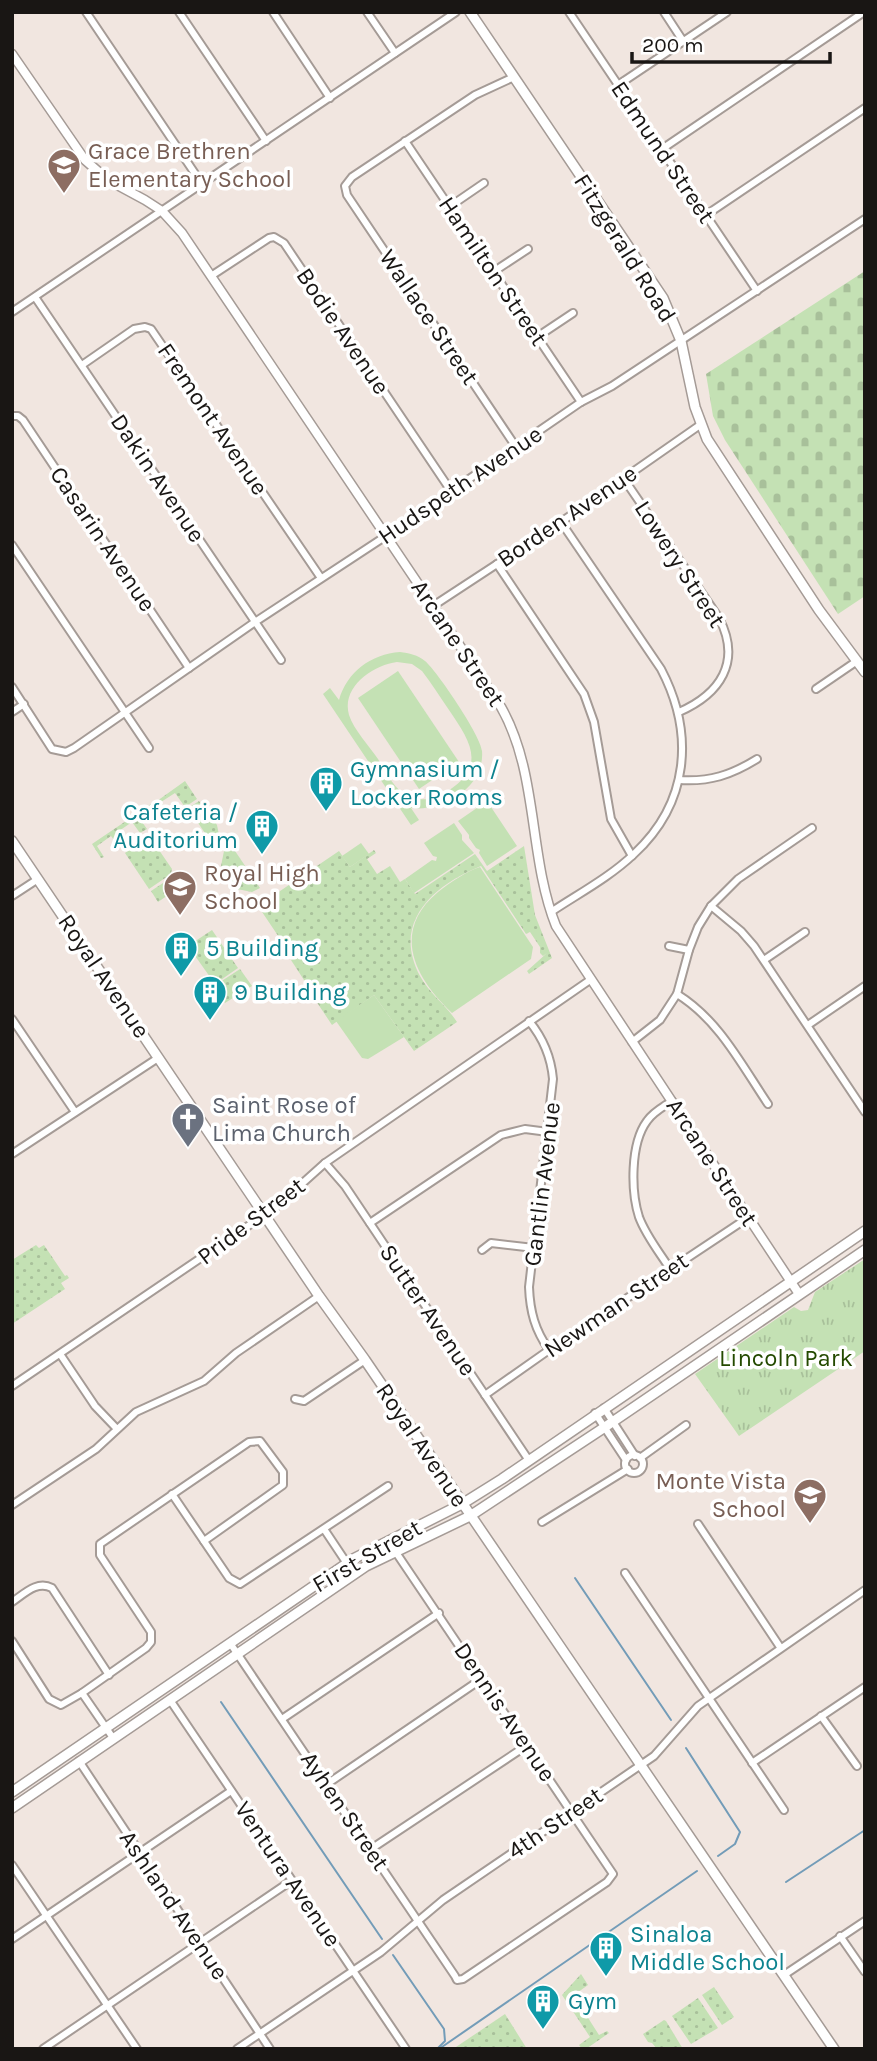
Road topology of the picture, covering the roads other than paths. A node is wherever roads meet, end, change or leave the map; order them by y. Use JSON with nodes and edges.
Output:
{"nodes":[{"id":1,"x":86,"y":12,"type":"edge"},
{"id":2,"x":179,"y":12,"type":"edge"},
{"id":3,"x":273,"y":12,"type":"edge"},
{"id":4,"x":368,"y":12,"type":"edge"},
{"id":5,"x":456,"y":12,"type":"edge"},
{"id":6,"x":470,"y":12,"type":"edge"},
{"id":7,"x":569,"y":12,"type":"edge"},
{"id":8,"x":664,"y":12,"type":"edge"},
{"id":9,"x":727,"y":12,"type":"edge"},
{"id":10,"x":864,"y":12,"type":"edge"},
{"id":11,"x":683,"y":41,"type":"junction"},
{"id":12,"x":12,"y":54,"type":"edge"},
{"id":13,"x":395,"y":54,"type":"junction"},
{"id":14,"x":514,"y":78,"type":"junction"},
{"id":15,"x":618,"y":85,"type":"junction"},
{"id":16,"x":330,"y":97,"type":"junction"},
{"id":17,"x":865,"y":108,"type":"edge"},
{"id":18,"x":266,"y":141,"type":"junction"},
{"id":19,"x":405,"y":141,"type":"junction"},
{"id":20,"x":662,"y":149,"type":"junction"},
{"id":21,"x":484,"y":183,"type":"dead end"},
{"id":22,"x":202,"y":184,"type":"junction"},
{"id":23,"x":449,"y":207,"type":"junction"},
{"id":24,"x":162,"y":211,"type":"junction"},
{"id":25,"x":705,"y":215,"type":"junction"},
{"id":26,"x":865,"y":219,"type":"edge"},
{"id":27,"x":528,"y":249,"type":"dead end"},
{"id":28,"x":493,"y":272,"type":"junction"},
{"id":29,"x":211,"y":276,"type":"junction"},
{"id":30,"x":757,"y":291,"type":"junction"},
{"id":31,"x":35,"y":297,"type":"junction"},
{"id":32,"x":12,"y":312,"type":"edge"},
{"id":33,"x":573,"y":313,"type":"dead end"},
{"id":34,"x":537,"y":337,"type":"junction"},
{"id":35,"x":681,"y":341,"type":"junction"},
{"id":36,"x":82,"y":365,"type":"junction"},
{"id":37,"x":581,"y":402,"type":"junction"},
{"id":38,"x":12,"y":416,"type":"edge"},
{"id":39,"x":700,"y":425,"type":"junction"},
{"id":40,"x":516,"y":447,"type":"junction"},
{"id":41,"x":624,"y":479,"type":"junction"},
{"id":42,"x":451,"y":491,"type":"junction"},
{"id":43,"x":561,"y":522,"type":"junction"},
{"id":44,"x":386,"y":536,"type":"junction"},
{"id":45,"x":12,"y":545,"type":"edge"},
{"id":46,"x":497,"y":564,"type":"junction"},
{"id":47,"x":321,"y":578,"type":"junction"},
{"id":48,"x":433,"y":606,"type":"junction"},
{"id":49,"x":255,"y":622,"type":"junction"},
{"id":50,"x":281,"y":660,"type":"dead end"},
{"id":51,"x":857,"y":661,"type":"junction"},
{"id":52,"x":189,"y":668,"type":"junction"},
{"id":53,"x":865,"y":672,"type":"edge"},
{"id":54,"x":12,"y":687,"type":"edge"},
{"id":55,"x":816,"y":689,"type":"dead end"},
{"id":56,"x":24,"y":705,"type":"junction"},
{"id":57,"x":12,"y":712,"type":"edge"},
{"id":58,"x":679,"y":712,"type":"junction"},
{"id":59,"x":125,"y":713,"type":"junction"},
{"id":60,"x":149,"y":748,"type":"dead end"},
{"id":61,"x":757,"y":759,"type":"dead end"},
{"id":62,"x":679,"y":780,"type":"junction"},
{"id":63,"x":813,"y":828,"type":"dead end"},
{"id":64,"x":12,"y":841,"type":"edge"},
{"id":65,"x":632,"y":856,"type":"junction"},
{"id":66,"x":38,"y":879,"type":"junction"},
{"id":67,"x":12,"y":896,"type":"edge"},
{"id":68,"x":711,"y":906,"type":"junction"},
{"id":69,"x":551,"y":912,"type":"junction"},
{"id":70,"x":805,"y":932,"type":"dead end"},
{"id":71,"x":669,"y":946,"type":"dead end"},
{"id":72,"x":689,"y":950,"type":"junction"},
{"id":73,"x":764,"y":960,"type":"junction"},
{"id":74,"x":590,"y":979,"type":"junction"},
{"id":75,"x":865,"y":986,"type":"edge"},
{"id":76,"x":677,"y":995,"type":"junction"},
{"id":77,"x":12,"y":1019,"type":"edge"},
{"id":78,"x":529,"y":1021,"type":"junction"},
{"id":79,"x":808,"y":1025,"type":"junction"},
{"id":80,"x":632,"y":1042,"type":"junction"},
{"id":81,"x":158,"y":1058,"type":"junction"},
{"id":82,"x":672,"y":1101,"type":"junction"},
{"id":83,"x":768,"y":1104,"type":"dead end"},
{"id":84,"x":75,"y":1112,"type":"junction"},
{"id":85,"x":865,"y":1112,"type":"edge"},
{"id":86,"x":548,"y":1132,"type":"junction"},
{"id":87,"x":12,"y":1154,"type":"edge"},
{"id":88,"x":325,"y":1163,"type":"junction"},
{"id":89,"x":264,"y":1215,"type":"junction"},
{"id":90,"x":748,"y":1217,"type":"junction"},
{"id":91,"x":370,"y":1223,"type":"junction"},
{"id":92,"x":865,"y":1231,"type":"edge"},
{"id":93,"x":534,"y":1248,"type":"junction"},
{"id":94,"x":482,"y":1250,"type":"dead end"},
{"id":95,"x":865,"y":1250,"type":"edge"},
{"id":96,"x":670,"y":1269,"type":"junction"},
{"id":97,"x":791,"y":1281,"type":"junction"},
{"id":98,"x":799,"y":1294,"type":"junction"},
{"id":99,"x":318,"y":1296,"type":"junction"},
{"id":100,"x":549,"y":1350,"type":"junction"},
{"id":101,"x":60,"y":1354,"type":"junction"},
{"id":102,"x":365,"y":1360,"type":"junction"},
{"id":103,"x":12,"y":1386,"type":"edge"},
{"id":104,"x":485,"y":1395,"type":"junction"},
{"id":105,"x":295,"y":1399,"type":"dead end"},
{"id":106,"x":600,"y":1411,"type":"junction"},
{"id":107,"x":609,"y":1424,"type":"junction"},
{"id":108,"x":686,"y":1425,"type":"dead end"},
{"id":109,"x":117,"y":1429,"type":"junction"},
{"id":110,"x":638,"y":1457,"type":"junction"},
{"id":111,"x":528,"y":1460,"type":"junction"},
{"id":112,"x":626,"y":1460,"type":"junction"},
{"id":113,"x":628,"y":1469,"type":"junction"},
{"id":114,"x":388,"y":1486,"type":"dead end"},
{"id":115,"x":172,"y":1494,"type":"junction"},
{"id":116,"x":462,"y":1504,"type":"junction"},
{"id":117,"x":12,"y":1505,"type":"edge"},
{"id":118,"x":470,"y":1516,"type":"junction"},
{"id":119,"x":542,"y":1522,"type":"dead end"},
{"id":120,"x":698,"y":1524,"type":"dead end"},
{"id":121,"x":324,"y":1529,"type":"junction"},
{"id":122,"x":204,"y":1541,"type":"junction"},
{"id":123,"x":395,"y":1551,"type":"junction"},
{"id":124,"x":346,"y":1563,"type":"junction"},
{"id":125,"x":625,"y":1573,"type":"dead end"},
{"id":126,"x":354,"y":1574,"type":"junction"},
{"id":127,"x":865,"y":1590,"type":"edge"},
{"id":128,"x":12,"y":1602,"type":"edge"},
{"id":129,"x":439,"y":1613,"type":"junction"},
{"id":130,"x":12,"y":1641,"type":"edge"},
{"id":131,"x":230,"y":1643,"type":"junction"},
{"id":132,"x":780,"y":1647,"type":"junction"},
{"id":133,"x":237,"y":1653,"type":"junction"},
{"id":134,"x":108,"y":1675,"type":"junction"},
{"id":135,"x":483,"y":1678,"type":"junction"},
{"id":136,"x":865,"y":1687,"type":"edge"},
{"id":137,"x":82,"y":1693,"type":"junction"},
{"id":138,"x":708,"y":1698,"type":"junction"},
{"id":139,"x":170,"y":1699,"type":"junction"},
{"id":140,"x":821,"y":1716,"type":"junction"},
{"id":141,"x":282,"y":1719,"type":"junction"},
{"id":142,"x":106,"y":1728,"type":"junction"},
{"id":143,"x":113,"y":1738,"type":"junction"},
{"id":144,"x":526,"y":1746,"type":"junction"},
{"id":145,"x":79,"y":1761,"type":"junction"},
{"id":146,"x":752,"y":1763,"type":"junction"},
{"id":147,"x":642,"y":1765,"type":"junction"},
{"id":148,"x":857,"y":1766,"type":"dead end"},
{"id":149,"x":327,"y":1784,"type":"junction"},
{"id":150,"x":231,"y":1791,"type":"junction"},
{"id":151,"x":12,"y":1792,"type":"edge"},
{"id":152,"x":12,"y":1808,"type":"edge"},
{"id":153,"x":784,"y":1810,"type":"dead end"},
{"id":154,"x":571,"y":1812,"type":"junction"},
{"id":155,"x":371,"y":1849,"type":"junction"},
{"id":156,"x":139,"y":1853,"type":"junction"},
{"id":157,"x":12,"y":1865,"type":"edge"},
{"id":158,"x":291,"y":1881,"type":"junction"},
{"id":159,"x":47,"y":1916,"type":"junction"},
{"id":160,"x":419,"y":1921,"type":"junction"},
{"id":161,"x":865,"y":1921,"type":"edge"},
{"id":162,"x":840,"y":1936,"type":"junction"},
{"id":163,"x":12,"y":1939,"type":"edge"},
{"id":164,"x":200,"y":1944,"type":"junction"},
{"id":165,"x":353,"y":1971,"type":"junction"},
{"id":166,"x":865,"y":1972,"type":"edge"},
{"id":167,"x":783,"y":1975,"type":"junction"},
{"id":168,"x":457,"y":1980,"type":"joint"},
{"id":169,"x":107,"y":2005,"type":"junction"},
{"id":170,"x":260,"y":2034,"type":"junction"},
{"id":171,"x":43,"y":2049,"type":"edge"},
{"id":172,"x":137,"y":2049,"type":"edge"},
{"id":173,"x":237,"y":2049,"type":"edge"},
{"id":174,"x":270,"y":2049,"type":"edge"},
{"id":175,"x":406,"y":2049,"type":"edge"},
{"id":176,"x":834,"y":2049,"type":"edge"}],
"edges":[{"from":1,"to":22,"type":"street"},
{"from":2,"to":18,"type":"street"},
{"from":3,"to":16,"type":"street"},
{"from":4,"to":13,"type":"street"},
{"from":5,"to":13,"type":"street"},
{"from":6,"to":14,"type":"main road","name":"Fitzgerald Road"},
{"from":7,"to":15,"type":"street","name":"Edmund Street"},
{"from":8,"to":11,"type":"street"},
{"from":9,"to":11,"type":"street"},
{"from":10,"to":20,"type":"street"},
{"from":11,"to":15,"type":"street"},
{"from":12,"to":24,"type":"street","name":"Arcane Street"},
{"from":13,"to":16,"type":"street"},
{"from":14,"to":19,"type":"street"},
{"from":14,"to":35,"type":"main road","name":"Fitzgerald Road"},
{"from":15,"to":20,"type":"street","name":"Edmund Street"},
{"from":16,"to":18,"type":"street"},
{"from":17,"to":25,"type":"street"},
{"from":18,"to":22,"type":"street"},
{"from":19,"to":23,"type":"street","name":"Hamilton Street"},
{"from":19,"to":40,"type":"street","name":"Wallace Street"},
{"from":20,"to":25,"type":"street","name":"Edmund Street"},
{"from":21,"to":23,"type":"street"},
{"from":22,"to":24,"type":"street"},
{"from":23,"to":28,"type":"street","name":"Hamilton Street"},
{"from":24,"to":29,"type":"street","name":"Arcane Street"},
{"from":24,"to":31,"type":"street"},
{"from":25,"to":30,"type":"street","name":"Edmund Street"},
{"from":26,"to":30,"type":"street","name":"Hudspeth Avenue"},
{"from":27,"to":28,"type":"street"},
{"from":28,"to":34,"type":"street","name":"Hamilton Street"},
{"from":29,"to":42,"type":"street","name":"Bodie Avenue"},
{"from":29,"to":44,"type":"street","name":"Arcane Street"},
{"from":30,"to":35,"type":"street","name":"Hudspeth Avenue"},
{"from":31,"to":32,"type":"street"},
{"from":31,"to":36,"type":"street","name":"Dakin Avenue"},
{"from":33,"to":34,"type":"street"},
{"from":34,"to":37,"type":"street","name":"Hamilton Street"},
{"from":35,"to":37,"type":"street","name":"Hudspeth Avenue"},
{"from":35,"to":39,"type":"main road","name":"Fitzgerald Road"},
{"from":36,"to":47,"type":"street","name":"Fremont Avenue"},
{"from":36,"to":49,"type":"street","name":"Dakin Avenue"},
{"from":37,"to":40,"type":"street","name":"Hudspeth Avenue"},
{"from":38,"to":52,"type":"street","name":"Casarin Avenue"},
{"from":39,"to":41,"type":"street","name":"Borden Avenue"},
{"from":39,"to":51,"type":"main road","name":"Fitzgerald Road"},
{"from":40,"to":42,"type":"street","name":"Hudspeth Avenue"},
{"from":41,"to":43,"type":"street","name":"Borden Avenue"},
{"from":41,"to":58,"type":"street","name":"Lowery Street"},
{"from":42,"to":44,"type":"street","name":"Hudspeth Avenue"},
{"from":43,"to":46,"type":"street","name":"Borden Avenue"},
{"from":43,"to":58,"type":"street"},
{"from":44,"to":47,"type":"street","name":"Hudspeth Avenue"},
{"from":44,"to":48,"type":"street","name":"Arcane Street"},
{"from":45,"to":59,"type":"street"},
{"from":46,"to":48,"type":"street","name":"Borden Avenue"},
{"from":46,"to":65,"type":"street"},
{"from":47,"to":49,"type":"street","name":"Hudspeth Avenue"},
{"from":48,"to":69,"type":"street","name":"Arcane Street"},
{"from":49,"to":50,"type":"street","name":"Dakin Avenue"},
{"from":49,"to":52,"type":"street","name":"Hudspeth Avenue"},
{"from":51,"to":53,"type":"main road","name":"Fitzgerald Road"},
{"from":51,"to":55,"type":"street"},
{"from":52,"to":59,"type":"street","name":"Hudspeth Avenue"},
{"from":54,"to":56,"type":"street"},
{"from":56,"to":57,"type":"street"},
{"from":56,"to":59,"type":"street","name":"Hudspeth Avenue"},
{"from":58,"to":62,"type":"street"},
{"from":59,"to":60,"type":"street"},
{"from":61,"to":62,"type":"street"},
{"from":62,"to":65,"type":"street"},
{"from":63,"to":68,"type":"street"},
{"from":64,"to":66,"type":"main road","name":"Royal Avenue"},
{"from":65,"to":69,"type":"street"},
{"from":66,"to":67,"type":"street"},
{"from":66,"to":81,"type":"main road","name":"Royal Avenue"},
{"from":68,"to":72,"type":"street"},
{"from":68,"to":73,"type":"street"},
{"from":69,"to":74,"type":"street","name":"Arcane Street"},
{"from":70,"to":73,"type":"street"},
{"from":71,"to":72,"type":"street"},
{"from":72,"to":76,"type":"street"},
{"from":73,"to":79,"type":"street"},
{"from":74,"to":78,"type":"street","name":"Pride Street"},
{"from":74,"to":80,"type":"street","name":"Arcane Street"},
{"from":75,"to":79,"type":"street"},
{"from":76,"to":80,"type":"street"},
{"from":76,"to":83,"type":"street"},
{"from":77,"to":84,"type":"street"},
{"from":78,"to":86,"type":"street","name":"Gantlin Avenue"},
{"from":78,"to":88,"type":"street","name":"Pride Street"},
{"from":79,"to":85,"type":"street"},
{"from":80,"to":82,"type":"street","name":"Arcane Street"},
{"from":81,"to":84,"type":"street"},
{"from":81,"to":89,"type":"main road","name":"Royal Avenue"},
{"from":82,"to":90,"type":"street","name":"Arcane Street"},
{"from":82,"to":96,"type":"street"},
{"from":84,"to":87,"type":"street"},
{"from":86,"to":91,"type":"street"},
{"from":86,"to":93,"type":"street","name":"Gantlin Avenue"},
{"from":88,"to":89,"type":"street","name":"Pride Street"},
{"from":88,"to":91,"type":"street","name":"Sutter Avenue"},
{"from":89,"to":99,"type":"main road","name":"Royal Avenue"},
{"from":89,"to":101,"type":"street","name":"Pride Street"},
{"from":90,"to":96,"type":"street","name":"Newman Street"},
{"from":90,"to":97,"type":"street","name":"Arcane Street"},
{"from":91,"to":104,"type":"street","name":"Sutter Avenue"},
{"from":92,"to":97,"type":"main road","name":"First Street"},
{"from":93,"to":94,"type":"street"},
{"from":93,"to":100,"type":"street","name":"Gantlin Avenue"},
{"from":95,"to":98,"type":"main road","name":"First Street"},
{"from":96,"to":100,"type":"street","name":"Newman Street"},
{"from":97,"to":98,"type":"street","name":"Arcane Street"},
{"from":97,"to":106,"type":"main road","name":"First Street"},
{"from":98,"to":107,"type":"main road","name":"First Street"},
{"from":99,"to":102,"type":"main road","name":"Royal Avenue"},
{"from":99,"to":109,"type":"street"},
{"from":100,"to":104,"type":"street","name":"Newman Street"},
{"from":101,"to":103,"type":"street","name":"Pride Street"},
{"from":101,"to":109,"type":"street"},
{"from":102,"to":105,"type":"street"},
{"from":102,"to":116,"type":"main road","name":"Royal Avenue"},
{"from":104,"to":111,"type":"street","name":"Sutter Avenue"},
{"from":106,"to":107,"type":"street"},
{"from":106,"to":111,"type":"main road","name":"First Street"},
{"from":107,"to":110,"type":"street"},
{"from":107,"to":112,"type":"street"},
{"from":107,"to":118,"type":"main road","name":"First Street"},
{"from":108,"to":110,"type":"street"},
{"from":109,"to":117,"type":"street"},
{"from":110,"to":112,"type":"street"},
{"from":110,"to":113,"type":"street"},
{"from":111,"to":116,"type":"main road","name":"First Street"},
{"from":112,"to":113,"type":"street"},
{"from":113,"to":119,"type":"street"},
{"from":114,"to":121,"type":"street"},
{"from":115,"to":122,"type":"street"},
{"from":115,"to":122,"type":"street"},
{"from":115,"to":134,"type":"street"},
{"from":116,"to":118,"type":"main road","name":"Royal Avenue"},
{"from":116,"to":124,"type":"main road","name":"First Street"},
{"from":118,"to":123,"type":"main road","name":"First Street"},
{"from":118,"to":147,"type":"main road","name":"Royal Avenue"},
{"from":120,"to":132,"type":"street"},
{"from":121,"to":122,"type":"street"},
{"from":121,"to":124,"type":"street"},
{"from":123,"to":126,"type":"main road","name":"First Street"},
{"from":123,"to":129,"type":"street","name":"Dennis Avenue"},
{"from":124,"to":126,"type":"street"},
{"from":124,"to":131,"type":"main road","name":"First Street"},
{"from":125,"to":138,"type":"street"},
{"from":126,"to":133,"type":"main road","name":"First Street"},
{"from":127,"to":132,"type":"street","name":"4th Street"},
{"from":128,"to":134,"type":"street"},
{"from":129,"to":135,"type":"street","name":"Dennis Avenue"},
{"from":129,"to":141,"type":"street"},
{"from":130,"to":137,"type":"street"},
{"from":131,"to":133,"type":"street","name":"Ayhen Street"},
{"from":131,"to":142,"type":"main road","name":"First Street"},
{"from":132,"to":138,"type":"street","name":"4th Street"},
{"from":133,"to":139,"type":"main road","name":"First Street"},
{"from":133,"to":141,"type":"street","name":"Ayhen Street"},
{"from":134,"to":137,"type":"street"},
{"from":135,"to":144,"type":"street","name":"Dennis Avenue"},
{"from":135,"to":149,"type":"street"},
{"from":136,"to":140,"type":"street"},
{"from":137,"to":142,"type":"street"},
{"from":138,"to":146,"type":"street"},
{"from":138,"to":147,"type":"street","name":"4th Street"},
{"from":139,"to":143,"type":"main road","name":"First Street"},
{"from":139,"to":150,"type":"street","name":"Ventura Avenue"},
{"from":140,"to":146,"type":"street"},
{"from":140,"to":148,"type":"street"},
{"from":141,"to":149,"type":"street","name":"Ayhen Street"},
{"from":142,"to":143,"type":"street"},
{"from":142,"to":151,"type":"main road","name":"First Street"},
{"from":143,"to":145,"type":"main road","name":"First Street"},
{"from":144,"to":154,"type":"street","name":"Dennis Avenue"},
{"from":144,"to":155,"type":"street"},
{"from":145,"to":152,"type":"main road","name":"First Street"},
{"from":145,"to":156,"type":"street","name":"Ashland Avenue"},
{"from":146,"to":153,"type":"street"},
{"from":147,"to":154,"type":"street","name":"4th Street"},
{"from":147,"to":167,"type":"main road","name":"Royal Avenue"},
{"from":149,"to":155,"type":"street","name":"Ayhen Street"},
{"from":150,"to":156,"type":"street"},
{"from":150,"to":158,"type":"street","name":"Ventura Avenue"},
{"from":154,"to":160,"type":"street","name":"4th Street"},
{"from":154,"to":168,"type":"street","name":"Dennis Avenue"},
{"from":155,"to":160,"type":"street","name":"Ayhen Street"},
{"from":156,"to":159,"type":"street"},
{"from":156,"to":164,"type":"street","name":"Ashland Avenue"},
{"from":157,"to":159,"type":"street"},
{"from":158,"to":164,"type":"street"},
{"from":158,"to":165,"type":"street","name":"Ventura Avenue"},
{"from":159,"to":163,"type":"street"},
{"from":159,"to":169,"type":"street"},
{"from":160,"to":165,"type":"street","name":"4th Street"},
{"from":160,"to":168,"type":"street","name":"Ayhen Street"},
{"from":161,"to":162,"type":"street"},
{"from":162,"to":166,"type":"street"},
{"from":162,"to":167,"type":"street"},
{"from":164,"to":169,"type":"street"},
{"from":164,"to":170,"type":"street","name":"Ashland Avenue"},
{"from":165,"to":170,"type":"street","name":"4th Street"},
{"from":165,"to":175,"type":"street","name":"Ventura Avenue"},
{"from":167,"to":176,"type":"main road","name":"Royal Avenue"},
{"from":169,"to":171,"type":"street"},
{"from":169,"to":172,"type":"street"},
{"from":170,"to":173,"type":"street","name":"4th Street"},
{"from":170,"to":174,"type":"street","name":"Ashland Avenue"}]}
